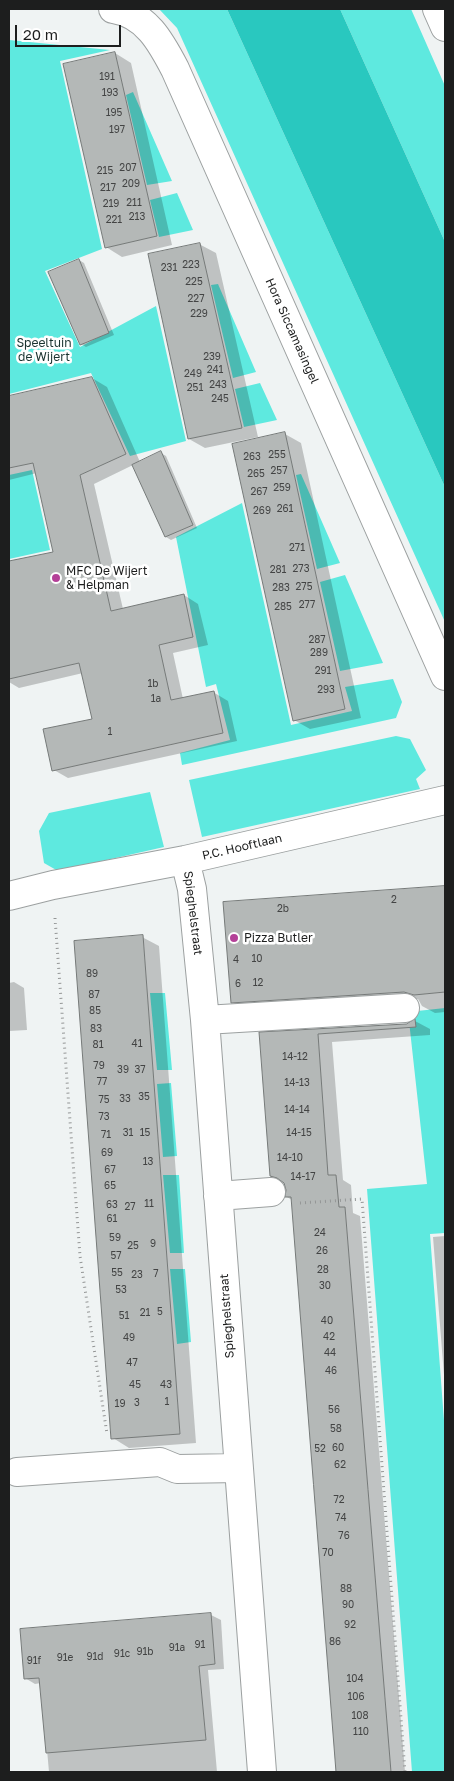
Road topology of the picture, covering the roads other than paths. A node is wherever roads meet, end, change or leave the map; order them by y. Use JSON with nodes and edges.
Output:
{"nodes":[{"id":1,"x":114,"y":9,"type":"edge"},
{"id":2,"x":437,"y":9,"type":"edge"},
{"id":3,"x":445,"y":27,"type":"edge"},
{"id":4,"x":445,"y":676,"type":"edge"},
{"id":5,"x":445,"y":800,"type":"edge"},
{"id":6,"x":186,"y":860,"type":"junction"},
{"id":7,"x":9,"y":896,"type":"edge"},
{"id":8,"x":405,"y":1008,"type":"dead end"},
{"id":9,"x":205,"y":1020,"type":"junction"},
{"id":10,"x":271,"y":1192,"type":"dead end"},
{"id":11,"x":218,"y":1196,"type":"junction"},
{"id":12,"x":239,"y":1468,"type":"junction"},
{"id":13,"x":17,"y":1472,"type":"dead end"},
{"id":14,"x":262,"y":1772,"type":"edge"}],
"edges":[{"from":1,"to":4,"type":"street","name":"Hora Siccamasingel"},
{"from":2,"to":3,"type":"street"},
{"from":5,"to":6,"type":"street","name":"P.C. Hooftlaan"},
{"from":6,"to":7,"type":"street","name":"P.C. Hooftlaan"},
{"from":6,"to":9,"type":"street","name":"Spieghelstraat"},
{"from":8,"to":9,"type":"street"},
{"from":9,"to":11,"type":"street","name":"Spieghelstraat"},
{"from":10,"to":11,"type":"street"},
{"from":11,"to":12,"type":"street","name":"Spieghelstraat"},
{"from":12,"to":13,"type":"street"},
{"from":12,"to":14,"type":"street","name":"Spieghelstraat"}]}
